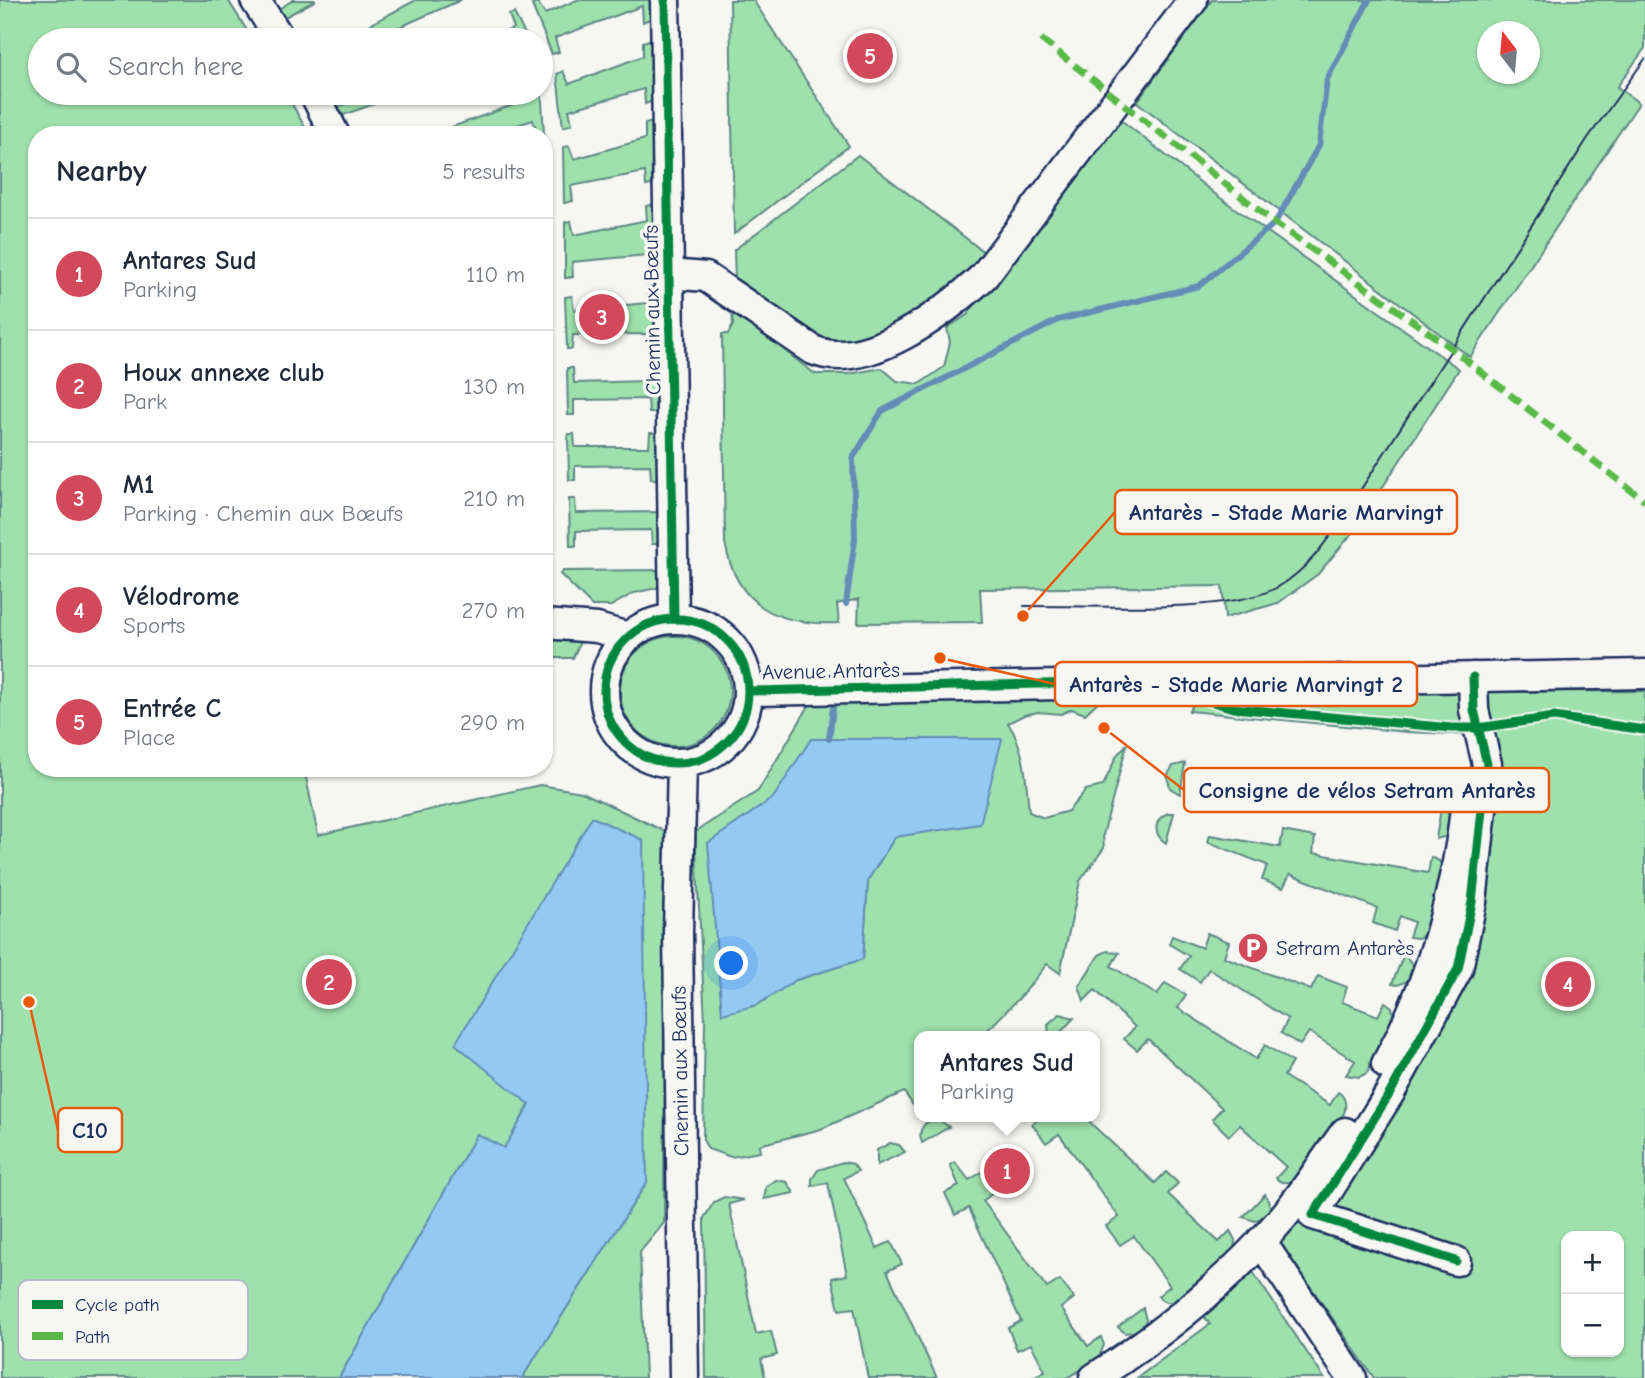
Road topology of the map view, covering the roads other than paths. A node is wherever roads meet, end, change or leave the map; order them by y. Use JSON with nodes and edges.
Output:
{"nodes":[{"id":1,"x":255,"y":0,"type":"edge"},
{"id":2,"x":665,"y":0,"type":"edge"},
{"id":3,"x":1193,"y":0,"type":"edge"},
{"id":4,"x":273,"y":28,"type":"edge"},
{"id":5,"x":320,"y":105,"type":"edge"},
{"id":6,"x":330,"y":126,"type":"edge"},
{"id":7,"x":669,"y":274,"type":"junction"},
{"id":8,"x":674,"y":618,"type":"junction"},
{"id":9,"x":553,"y":625,"type":"edge"},
{"id":10,"x":628,"y":637,"type":"junction"},
{"id":11,"x":1645,"y":674,"type":"edge"},
{"id":12,"x":1473,"y":677,"type":"junction"},
{"id":13,"x":749,"y":691,"type":"junction"},
{"id":14,"x":682,"y":763,"type":"junction"},
{"id":15,"x":1466,"y":801,"type":"dead end"},
{"id":16,"x":1261,"y":1241,"type":"junction"},
{"id":17,"x":1456,"y":1261,"type":"dead end"},
{"id":18,"x":684,"y":1378,"type":"edge"},
{"id":19,"x":1094,"y":1378,"type":"edge"},
{"id":20,"x":1352,"y":1378,"type":"edge"}],
"edges":[{"from":1,"to":4,"type":"street"},
{"from":2,"to":7,"type":"street","name":"Chemin aux Bœufs"},
{"from":3,"to":7,"type":"street"},
{"from":5,"to":6,"type":"street"},
{"from":7,"to":8,"type":"street","name":"Chemin aux Bœufs"},
{"from":8,"to":10,"type":"street"},
{"from":8,"to":13,"type":"street"},
{"from":9,"to":10,"type":"street"},
{"from":10,"to":14,"type":"street"},
{"from":11,"to":12,"type":"street","name":"Avenue Antarès"},
{"from":12,"to":13,"type":"street","name":"Avenue Antarès"},
{"from":12,"to":17,"type":"street"},
{"from":13,"to":14,"type":"street"},
{"from":14,"to":18,"type":"street","name":"Chemin aux Bœufs"},
{"from":15,"to":16,"type":"street"},
{"from":16,"to":19,"type":"street"},
{"from":16,"to":20,"type":"street"}]}
